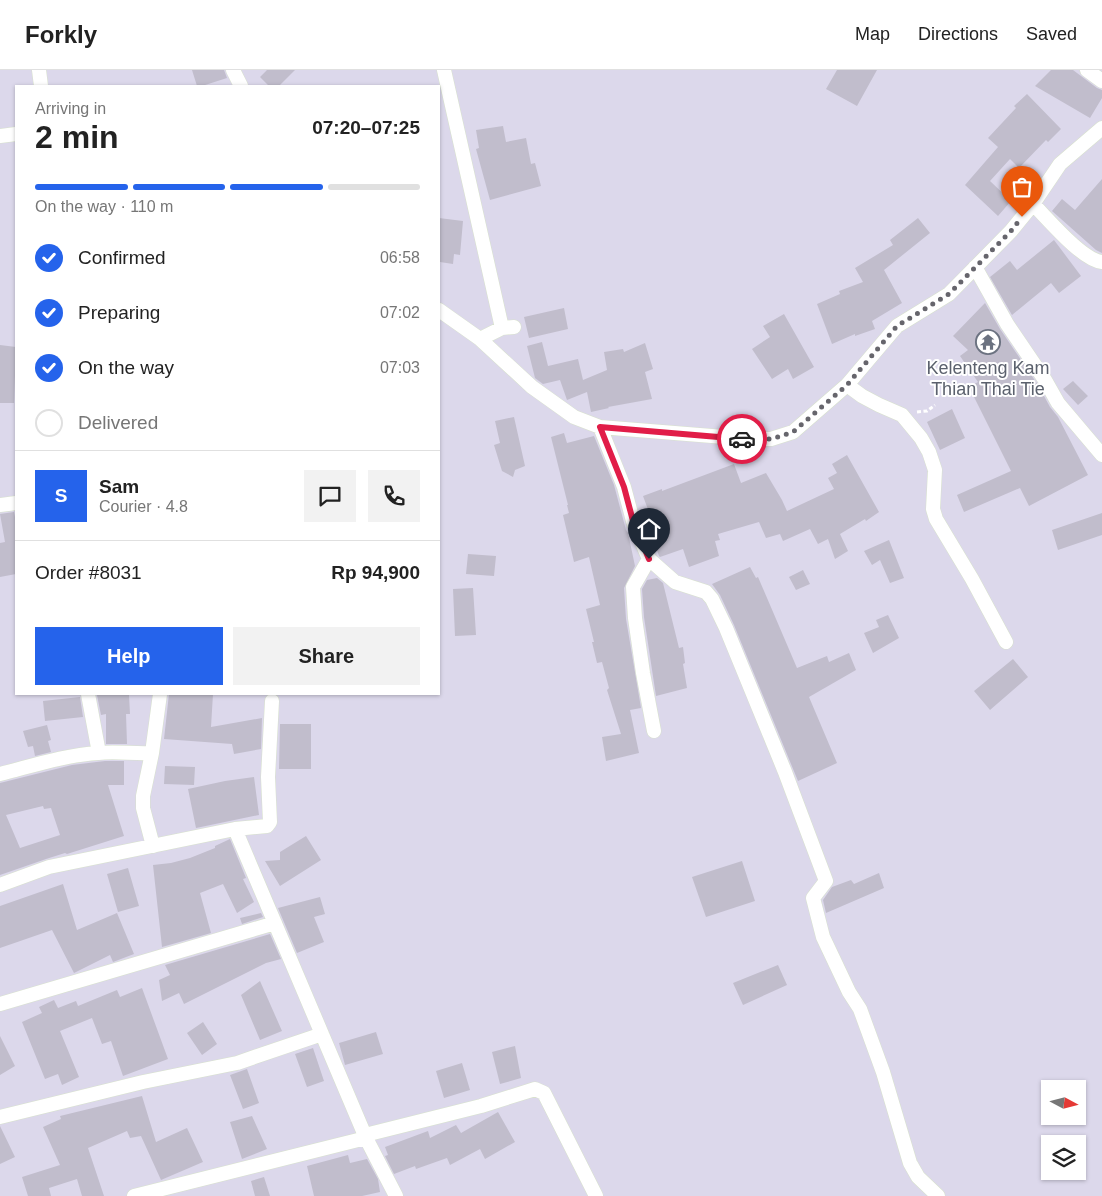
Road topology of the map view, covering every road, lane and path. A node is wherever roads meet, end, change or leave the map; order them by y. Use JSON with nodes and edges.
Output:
{"nodes":[{"id":1,"x":39,"y":70,"type":"edge"},
{"id":2,"x":444,"y":70,"type":"edge"},
{"id":3,"x":1087,"y":70,"type":"edge"},
{"id":4,"x":1102,"y":81,"type":"edge"},
{"id":5,"x":41,"y":85,"type":"edge"},
{"id":6,"x":1102,"y":128,"type":"edge"},
{"id":7,"x":15,"y":134,"type":"edge"},
{"id":8,"x":0,"y":136,"type":"edge"},
{"id":9,"x":1033,"y":204,"type":"junction"},
{"id":10,"x":1102,"y":262,"type":"edge"},
{"id":11,"x":975,"y":268,"type":"junction"},
{"id":12,"x":440,"y":311,"type":"edge"},
{"id":13,"x":480,"y":339,"type":"junction"},
{"id":14,"x":847,"y":385,"type":"junction"},
{"id":15,"x":600,"y":427,"type":"junction"},
{"id":16,"x":1102,"y":455,"type":"edge"},
{"id":17,"x":15,"y":503,"type":"edge"},
{"id":18,"x":0,"y":505,"type":"edge"},
{"id":19,"x":649,"y":559,"type":"junction"},
{"id":20,"x":1006,"y":642,"type":"dead end"},
{"id":21,"x":88,"y":695,"type":"edge"},
{"id":22,"x":160,"y":695,"type":"edge"},
{"id":23,"x":272,"y":701,"type":"dead end"},
{"id":24,"x":654,"y":731,"type":"dead end"},
{"id":25,"x":99,"y":752,"type":"junction"},
{"id":26,"x":152,"y":753,"type":"junction"},
{"id":27,"x":0,"y":774,"type":"edge"},
{"id":28,"x":235,"y":829,"type":"junction"},
{"id":29,"x":153,"y":846,"type":"junction"},
{"id":30,"x":0,"y":885,"type":"edge"},
{"id":31,"x":275,"y":923,"type":"junction"},
{"id":32,"x":0,"y":1004,"type":"edge"},
{"id":33,"x":322,"y":1034,"type":"junction"},
{"id":34,"x":0,"y":1117,"type":"edge"},
{"id":35,"x":365,"y":1136,"type":"junction"},
{"id":36,"x":134,"y":1196,"type":"edge"},
{"id":37,"x":396,"y":1196,"type":"edge"},
{"id":38,"x":596,"y":1196,"type":"edge"},
{"id":39,"x":938,"y":1196,"type":"edge"}],
"edges":[{"from":1,"to":5,"type":"street"},
{"from":2,"to":13,"type":"street"},
{"from":3,"to":4,"type":"street"},
{"from":6,"to":9,"type":"street"},
{"from":7,"to":8,"type":"street"},
{"from":9,"to":10,"type":"street"},
{"from":9,"to":11,"type":"street"},
{"from":11,"to":14,"type":"street"},
{"from":11,"to":16,"type":"street"},
{"from":12,"to":13,"type":"street"},
{"from":13,"to":15,"type":"street"},
{"from":14,"to":15,"type":"street"},
{"from":14,"to":20,"type":"street"},
{"from":15,"to":19,"type":"street"},
{"from":17,"to":18,"type":"street"},
{"from":19,"to":24,"type":"street"},
{"from":19,"to":39,"type":"street"},
{"from":21,"to":25,"type":"street"},
{"from":22,"to":26,"type":"street"},
{"from":23,"to":28,"type":"street"},
{"from":25,"to":26,"type":"street"},
{"from":25,"to":27,"type":"street"},
{"from":26,"to":29,"type":"street"},
{"from":28,"to":29,"type":"street"},
{"from":28,"to":31,"type":"street"},
{"from":29,"to":30,"type":"street"},
{"from":31,"to":32,"type":"street"},
{"from":31,"to":33,"type":"street"},
{"from":33,"to":34,"type":"street"},
{"from":33,"to":35,"type":"street"},
{"from":35,"to":36,"type":"street"},
{"from":35,"to":37,"type":"street"},
{"from":35,"to":38,"type":"street"}]}
